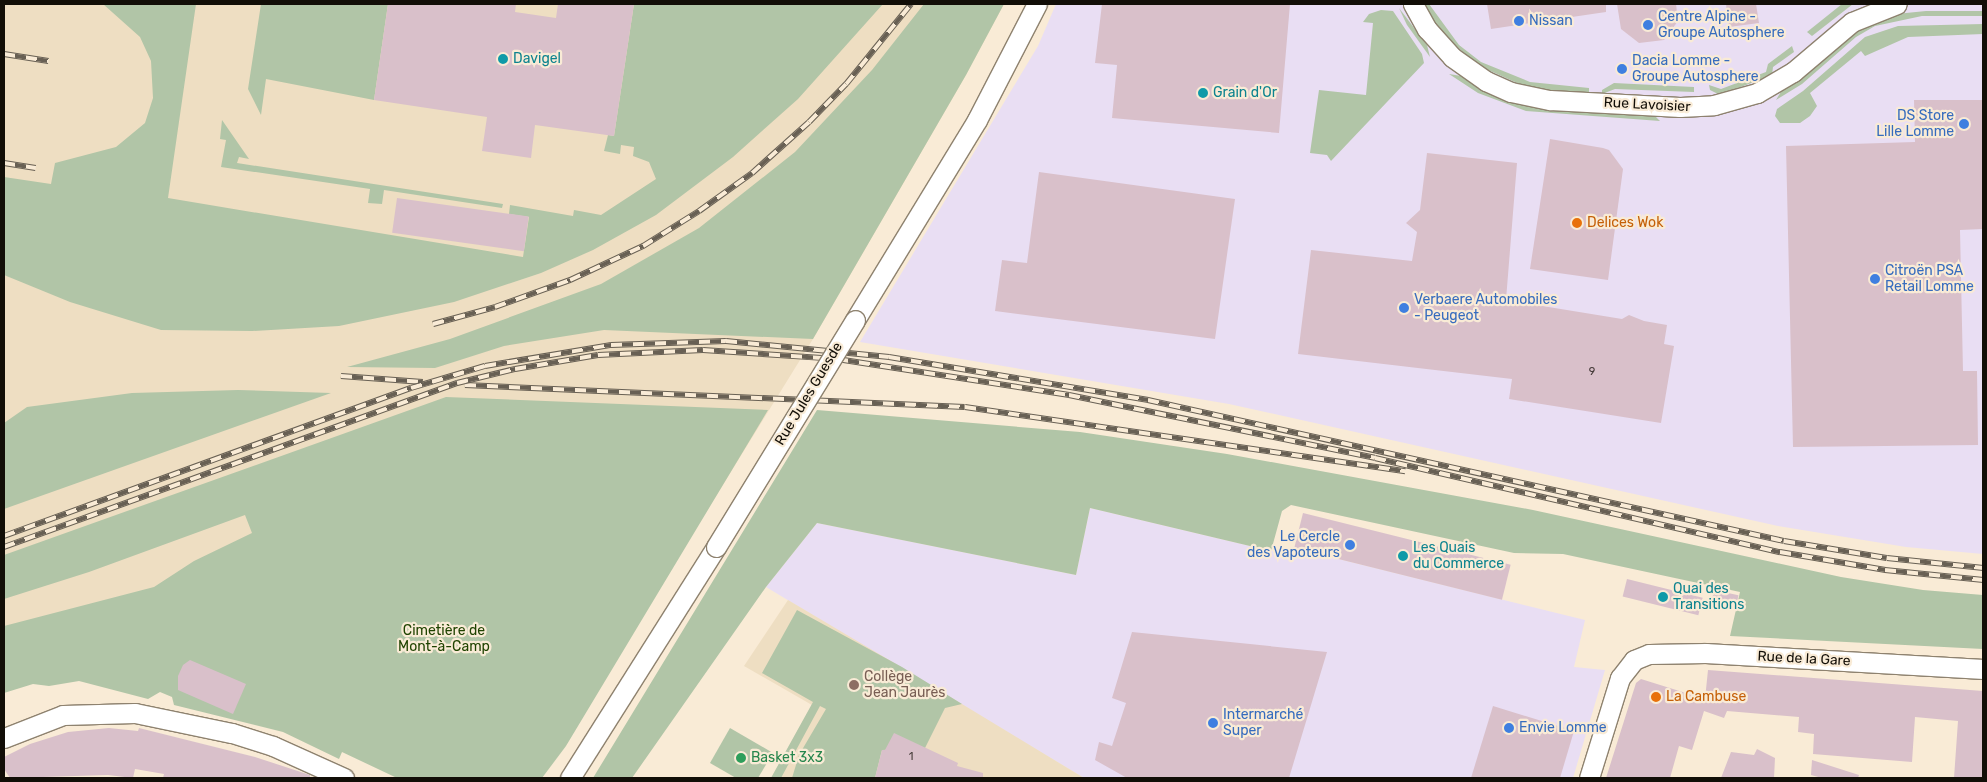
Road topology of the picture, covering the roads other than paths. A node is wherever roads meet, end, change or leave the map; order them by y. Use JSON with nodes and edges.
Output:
{"nodes":[{"id":1,"x":1037,"y":4,"type":"edge"},
{"id":2,"x":1413,"y":4,"type":"edge"},
{"id":3,"x":1898,"y":4,"type":"edge"},
{"id":4,"x":1983,"y":669,"type":"edge"},
{"id":5,"x":4,"y":738,"type":"edge"},
{"id":6,"x":344,"y":778,"type":"edge"},
{"id":7,"x":570,"y":778,"type":"edge"},
{"id":8,"x":1589,"y":778,"type":"edge"}],
"edges":[{"from":1,"to":7,"type":"street","name":"Rue Jules Guesde","bridge":true},
{"from":2,"to":3,"type":"street","name":"Rue Lavoisier"},
{"from":4,"to":8,"type":"street","name":"Rue de la Gare"},
{"from":5,"to":6,"type":"street"}]}
